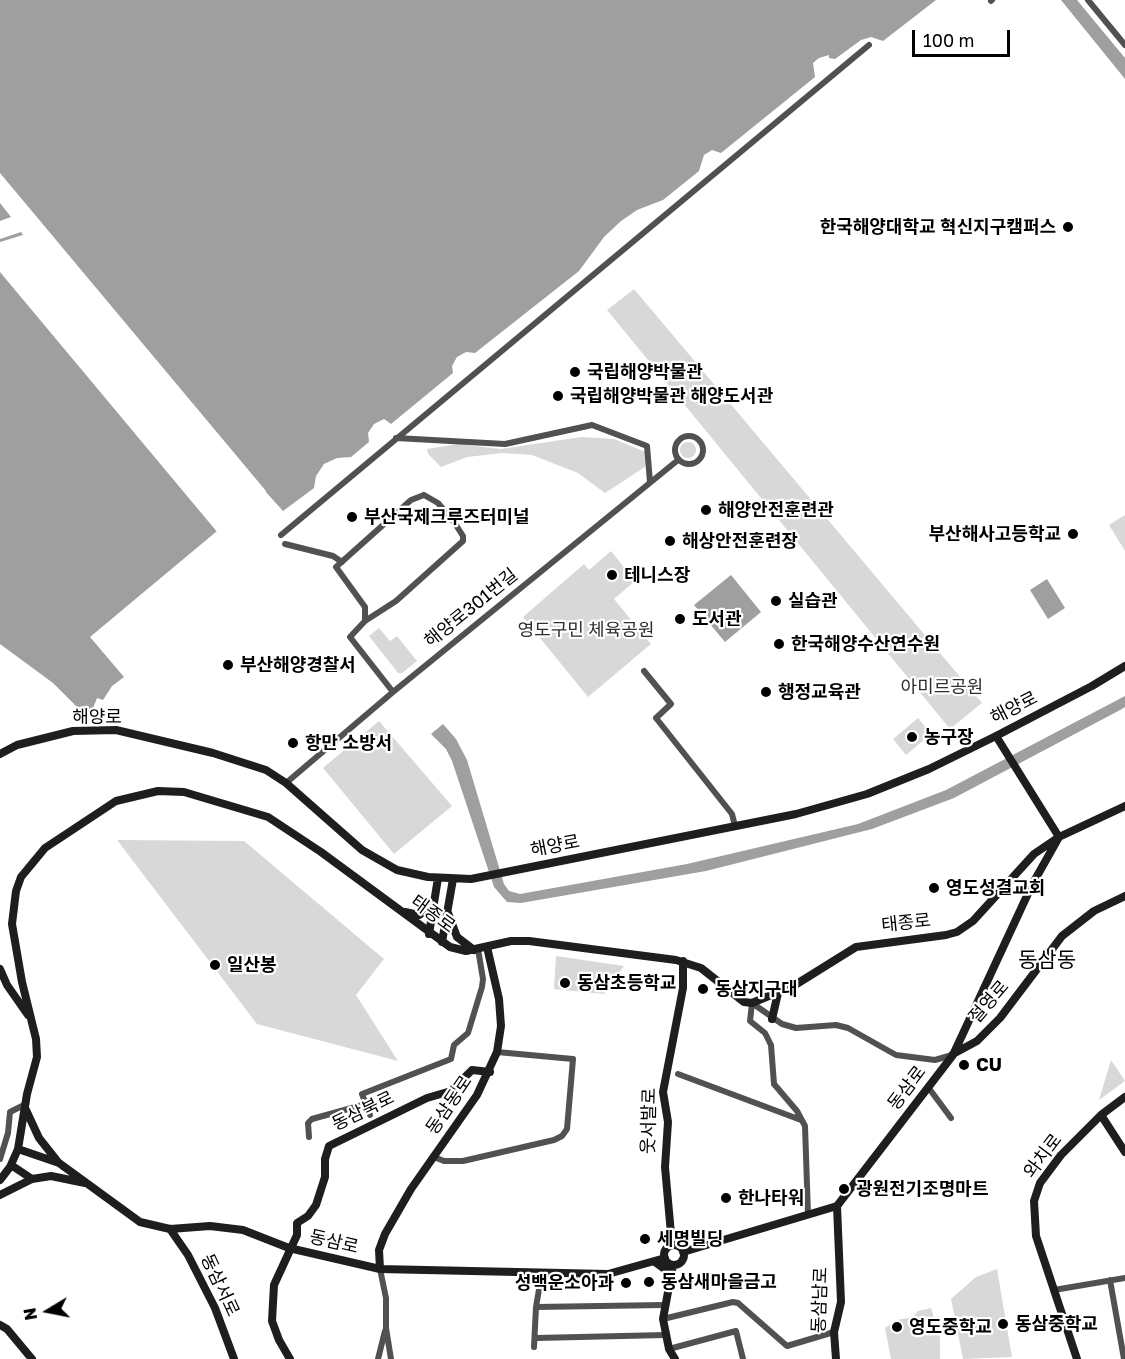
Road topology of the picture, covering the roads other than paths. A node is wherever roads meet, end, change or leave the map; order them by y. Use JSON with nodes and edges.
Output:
{"nodes":[{"id":1,"x":1088,"y":0,"type":"edge"},
{"id":2,"x":869,"y":45,"type":"dead end"},
{"id":3,"x":1125,"y":45,"type":"edge"},
{"id":4,"x":395,"y":438,"type":"junction"},
{"id":5,"x":678,"y":460,"type":"junction"},
{"id":6,"x":650,"y":482,"type":"junction"},
{"id":7,"x":280,"y":535,"type":"dead end"},
{"id":8,"x":285,"y":544,"type":"dead end"},
{"id":9,"x":342,"y":561,"type":"junction"},
{"id":10,"x":365,"y":608,"type":"junction"},
{"id":11,"x":381,"y":614,"type":"junction"},
{"id":12,"x":364,"y":621,"type":"junction"},
{"id":13,"x":1125,"y":666,"type":"edge"},
{"id":14,"x":644,"y":671,"type":"dead end"},
{"id":15,"x":393,"y":692,"type":"junction"},
{"id":16,"x":996,"y":736,"type":"junction"},
{"id":17,"x":0,"y":754,"type":"edge"},
{"id":18,"x":286,"y":783,"type":"junction"},
{"id":19,"x":1125,"y":806,"type":"edge"},
{"id":20,"x":735,"y":826,"type":"junction"},
{"id":21,"x":1059,"y":837,"type":"junction"},
{"id":22,"x":438,"y":878,"type":"junction"},
{"id":23,"x":453,"y":879,"type":"junction"},
{"id":24,"x":1125,"y":896,"type":"edge"},
{"id":25,"x":434,"y":906,"type":"junction"},
{"id":26,"x":400,"y":910,"type":"junction"},
{"id":27,"x":447,"y":911,"type":"junction"},
{"id":28,"x":429,"y":934,"type":"junction"},
{"id":29,"x":442,"y":942,"type":"junction"},
{"id":30,"x":480,"y":949,"type":"junction"},
{"id":31,"x":682,"y":961,"type":"junction"},
{"id":32,"x":0,"y":969,"type":"edge"},
{"id":33,"x":22,"y":982,"type":"junction"},
{"id":34,"x":7,"y":986,"type":"junction"},
{"id":35,"x":778,"y":993,"type":"junction"},
{"id":36,"x":752,"y":1004,"type":"junction"},
{"id":37,"x":772,"y":1019,"type":"junction"},
{"id":38,"x":32,"y":1020,"type":"junction"},
{"id":39,"x":497,"y":1052,"type":"junction"},
{"id":40,"x":953,"y":1055,"type":"junction"},
{"id":41,"x":490,"y":1072,"type":"junction"},
{"id":42,"x":678,"y":1074,"type":"dead end"},
{"id":43,"x":928,"y":1087,"type":"junction"},
{"id":44,"x":1125,"y":1097,"type":"edge"},
{"id":45,"x":366,"y":1104,"type":"junction"},
{"id":46,"x":26,"y":1107,"type":"junction"},
{"id":47,"x":370,"y":1115,"type":"dead end"},
{"id":48,"x":1101,"y":1115,"type":"junction"},
{"id":49,"x":951,"y":1118,"type":"dead end"},
{"id":50,"x":801,"y":1120,"type":"junction"},
{"id":51,"x":309,"y":1137,"type":"dead end"},
{"id":52,"x":18,"y":1149,"type":"junction"},
{"id":53,"x":1125,"y":1152,"type":"edge"},
{"id":54,"x":434,"y":1157,"type":"junction"},
{"id":55,"x":0,"y":1159,"type":"edge"},
{"id":56,"x":59,"y":1163,"type":"junction"},
{"id":57,"x":11,"y":1165,"type":"junction"},
{"id":58,"x":32,"y":1179,"type":"junction"},
{"id":59,"x":0,"y":1180,"type":"edge"},
{"id":60,"x":88,"y":1184,"type":"junction"},
{"id":61,"x":0,"y":1195,"type":"edge"},
{"id":62,"x":837,"y":1206,"type":"junction"},
{"id":63,"x":808,"y":1215,"type":"junction"},
{"id":64,"x":170,"y":1228,"type":"junction"},
{"id":65,"x":672,"y":1245,"type":"junction"},
{"id":66,"x":289,"y":1248,"type":"junction"},
{"id":67,"x":683,"y":1252,"type":"junction"},
{"id":68,"x":665,"y":1258,"type":"junction"},
{"id":69,"x":655,"y":1262,"type":"junction"},
{"id":70,"x":380,"y":1269,"type":"junction"},
{"id":71,"x":671,"y":1269,"type":"junction"},
{"id":72,"x":542,"y":1272,"type":"junction"},
{"id":73,"x":1125,"y":1278,"type":"edge"},
{"id":74,"x":1110,"y":1280,"type":"junction"},
{"id":75,"x":1054,"y":1290,"type":"junction"},
{"id":76,"x":664,"y":1305,"type":"junction"},
{"id":77,"x":536,"y":1307,"type":"junction"},
{"id":78,"x":663,"y":1319,"type":"junction"},
{"id":79,"x":0,"y":1325,"type":"edge"},
{"id":80,"x":386,"y":1328,"type":"junction"},
{"id":81,"x":834,"y":1332,"type":"junction"},
{"id":82,"x":666,"y":1335,"type":"junction"},
{"id":83,"x":536,"y":1338,"type":"junction"},
{"id":84,"x":534,"y":1347,"type":"dead end"},
{"id":85,"x":669,"y":1349,"type":"junction"},
{"id":86,"x":32,"y":1359,"type":"edge"},
{"id":87,"x":234,"y":1359,"type":"edge"},
{"id":88,"x":290,"y":1359,"type":"edge"},
{"id":89,"x":378,"y":1359,"type":"edge"},
{"id":90,"x":391,"y":1359,"type":"edge"},
{"id":91,"x":675,"y":1359,"type":"edge"},
{"id":92,"x":743,"y":1359,"type":"edge"},
{"id":93,"x":836,"y":1359,"type":"edge"},
{"id":94,"x":1077,"y":1359,"type":"edge"},
{"id":95,"x":1124,"y":1359,"type":"edge"}],
"edges":[{"from":1,"to":3,"type":"street"},
{"from":2,"to":4,"type":"street"},
{"from":4,"to":6,"type":"street"},
{"from":4,"to":7,"type":"street"},
{"from":5,"to":5,"type":"street"},
{"from":5,"to":6,"type":"street","name":"해양로301번길"},
{"from":6,"to":15,"type":"street","name":"해양로301번길"},
{"from":8,"to":9,"type":"street"},
{"from":9,"to":10,"type":"street"},
{"from":9,"to":11,"type":"street"},
{"from":10,"to":11,"type":"street"},
{"from":10,"to":12,"type":"street"},
{"from":11,"to":12,"type":"street"},
{"from":12,"to":15,"type":"street"},
{"from":13,"to":16,"type":"main road","name":"해양로"},
{"from":14,"to":20,"type":"street"},
{"from":15,"to":18,"type":"street","name":"해양로301번길"},
{"from":16,"to":20,"type":"main road","name":"해양로"},
{"from":16,"to":21,"type":"main road"},
{"from":17,"to":18,"type":"main road","name":"해양로"},
{"from":18,"to":22,"type":"main road","name":"해양로"},
{"from":19,"to":21,"type":"main road","name":"태종로"},
{"from":20,"to":23,"type":"main road","name":"해양로"},
{"from":21,"to":35,"type":"main road","name":"태종로"},
{"from":21,"to":40,"type":"main road","name":"동삼로"},
{"from":22,"to":23,"type":"main road","name":"해양로"},
{"from":22,"to":25,"type":"main road"},
{"from":23,"to":27,"type":"main road"},
{"from":24,"to":40,"type":"main road","name":"절영로"},
{"from":25,"to":26,"type":"main road"},
{"from":25,"to":28,"type":"main road"},
{"from":26,"to":28,"type":"main road","name":"태종로"},
{"from":26,"to":33,"type":"main road","name":"태종로"},
{"from":27,"to":29,"type":"main road"},
{"from":27,"to":30,"type":"main road"},
{"from":28,"to":29,"type":"main road","name":"태종로"},
{"from":29,"to":30,"type":"main road","name":"태종로"},
{"from":30,"to":31,"type":"main road","name":"태종로"},
{"from":30,"to":39,"type":"main road","name":"동삼동로"},
{"from":30,"to":45,"type":"street"},
{"from":31,"to":36,"type":"main road","name":"태종로"},
{"from":31,"to":65,"type":"main road","name":"웃서발로"},
{"from":32,"to":34,"type":"main road"},
{"from":33,"to":34,"type":"main road"},
{"from":33,"to":38,"type":"main road","name":"태종로"},
{"from":34,"to":38,"type":"main road"},
{"from":35,"to":36,"type":"main road","name":"태종로"},
{"from":35,"to":37,"type":"main road"},
{"from":36,"to":37,"type":"street"},
{"from":36,"to":50,"type":"street"},
{"from":37,"to":40,"type":"street"},
{"from":38,"to":46,"type":"main road","name":"태종로"},
{"from":39,"to":41,"type":"main road","name":"동삼동로"},
{"from":39,"to":54,"type":"street"},
{"from":40,"to":43,"type":"main road","name":"동삼로"},
{"from":41,"to":54,"type":"main road","name":"동삼동로"},
{"from":41,"to":66,"type":"main road","name":"동삼북로"},
{"from":42,"to":50,"type":"street"},
{"from":43,"to":49,"type":"street"},
{"from":43,"to":62,"type":"main road","name":"동삼로"},
{"from":44,"to":48,"type":"main road","name":"와치로"},
{"from":45,"to":47,"type":"street"},
{"from":45,"to":51,"type":"street"},
{"from":46,"to":52,"type":"main road","name":"태종로"},
{"from":46,"to":55,"type":"street"},
{"from":46,"to":56,"type":"main road"},
{"from":48,"to":53,"type":"main road"},
{"from":48,"to":75,"type":"main road","name":"와치로"},
{"from":50,"to":63,"type":"street"},
{"from":52,"to":56,"type":"main road","name":"동삼로"},
{"from":52,"to":57,"type":"main road","name":"태종로"},
{"from":54,"to":70,"type":"main road","name":"동삼동로"},
{"from":56,"to":60,"type":"main road","name":"동삼로"},
{"from":57,"to":58,"type":"main road"},
{"from":57,"to":59,"type":"main road","name":"태종로"},
{"from":58,"to":60,"type":"main road"},
{"from":58,"to":61,"type":"main road"},
{"from":60,"to":64,"type":"main road","name":"동삼로"},
{"from":62,"to":63,"type":"main road"},
{"from":62,"to":81,"type":"main road","name":"동삼남로"},
{"from":63,"to":67,"type":"main road"},
{"from":64,"to":66,"type":"main road","name":"동삼로"},
{"from":64,"to":87,"type":"main road","name":"동삼서로"},
{"from":65,"to":67,"type":"main road"},
{"from":65,"to":68,"type":"main road"},
{"from":66,"to":70,"type":"main road","name":"동삼로"},
{"from":66,"to":88,"type":"main road","name":"동삼북로"},
{"from":67,"to":71,"type":"main road"},
{"from":68,"to":69,"type":"main road","name":"동삼로"},
{"from":68,"to":71,"type":"main road"},
{"from":69,"to":71,"type":"main road"},
{"from":69,"to":72,"type":"main road","name":"동삼로"},
{"from":70,"to":72,"type":"main road","name":"동삼로"},
{"from":70,"to":80,"type":"street"},
{"from":71,"to":76,"type":"main road"},
{"from":72,"to":77,"type":"street"},
{"from":73,"to":74,"type":"street"},
{"from":74,"to":75,"type":"street"},
{"from":74,"to":95,"type":"street"},
{"from":75,"to":94,"type":"main road","name":"와치로"},
{"from":76,"to":77,"type":"street"},
{"from":76,"to":78,"type":"main road"},
{"from":77,"to":83,"type":"street"},
{"from":78,"to":81,"type":"street"},
{"from":78,"to":82,"type":"main road"},
{"from":79,"to":86,"type":"main road"},
{"from":80,"to":89,"type":"street"},
{"from":80,"to":90,"type":"street"},
{"from":81,"to":93,"type":"main road","name":"동삼남로"},
{"from":82,"to":83,"type":"street"},
{"from":82,"to":85,"type":"main road"},
{"from":83,"to":84,"type":"street"},
{"from":85,"to":91,"type":"main road"},
{"from":85,"to":92,"type":"street"}]}
